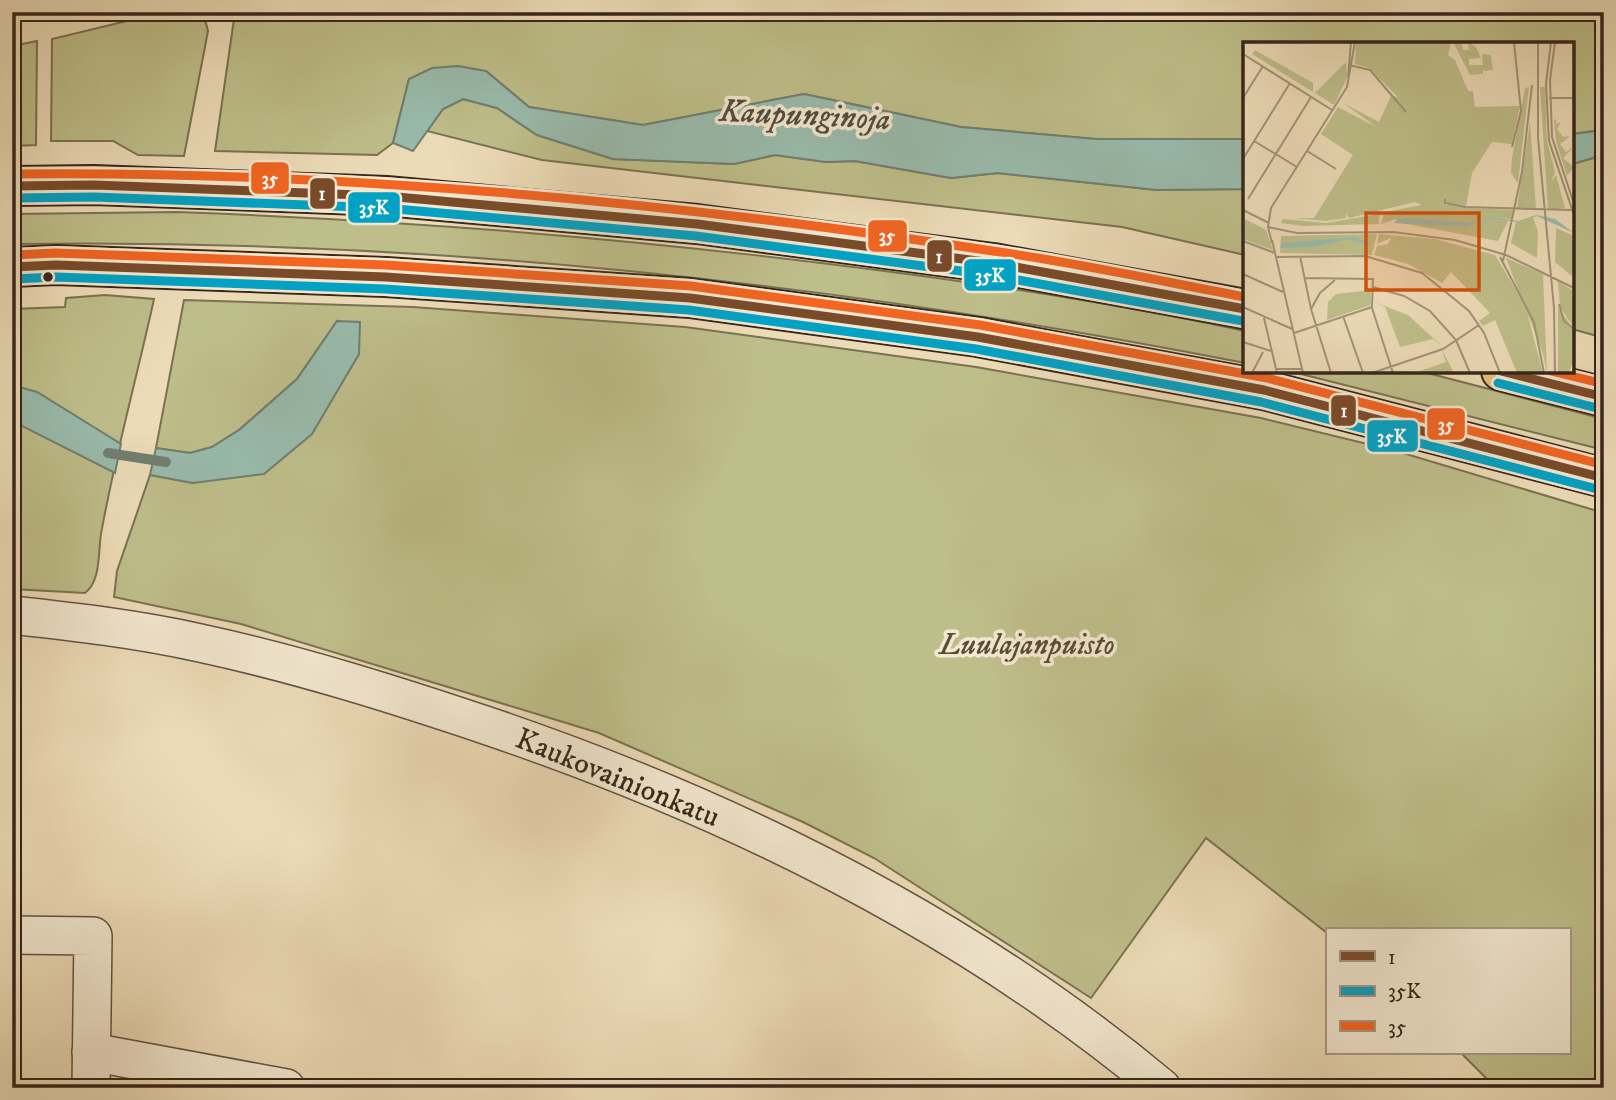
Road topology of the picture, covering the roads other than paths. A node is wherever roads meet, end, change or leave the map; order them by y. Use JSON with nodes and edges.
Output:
{"nodes":[{"id":1,"x":12,"y":186,"type":"edge"},
{"id":2,"x":12,"y":267,"type":"edge"},
{"id":3,"x":1243,"y":309,"type":"edge"},
{"id":4,"x":1509,"y":373,"type":"edge"},
{"id":5,"x":1604,"y":397,"type":"edge"},
{"id":6,"x":1604,"y":478,"type":"edge"},
{"id":7,"x":12,"y":615,"type":"edge"},
{"id":8,"x":12,"y":935,"type":"edge"},
{"id":9,"x":91,"y":1052,"type":"junction"},
{"id":10,"x":91,"y":1088,"type":"edge"},
{"id":11,"x":286,"y":1088,"type":"edge"},
{"id":12,"x":1162,"y":1088,"type":"edge"}],
"edges":[{"from":1,"to":3,"type":"highway"},
{"from":2,"to":6,"type":"highway"},
{"from":4,"to":5,"type":"highway"},
{"from":7,"to":12,"type":"street","name":"Kaukovainionkatu"},
{"from":8,"to":9,"type":"street"},
{"from":9,"to":10,"type":"street"},
{"from":9,"to":11,"type":"street"}]}
